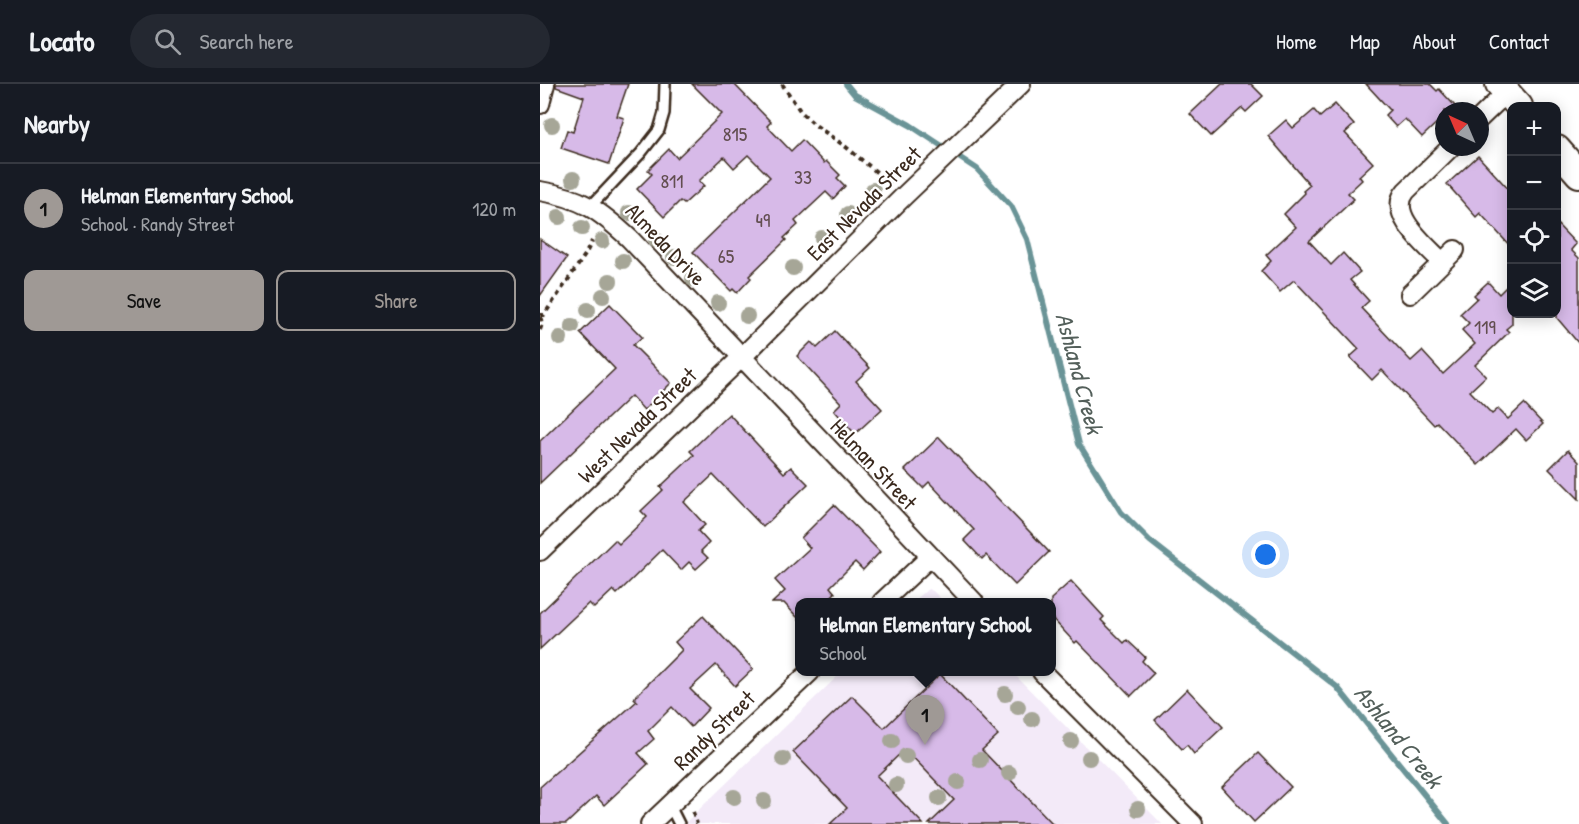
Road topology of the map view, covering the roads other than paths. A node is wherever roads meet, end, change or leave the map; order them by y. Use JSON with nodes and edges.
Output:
{"nodes":[{"id":1,"x":545,"y":84,"type":"edge"},
{"id":2,"x":665,"y":84,"type":"edge"},
{"id":3,"x":1021,"y":84,"type":"edge"},
{"id":4,"x":1508,"y":94,"type":"edge"},
{"id":5,"x":540,"y":104,"type":"edge"},
{"id":6,"x":1489,"y":110,"type":"edge"},
{"id":7,"x":1561,"y":154,"type":"edge"},
{"id":8,"x":1442,"y":156,"type":"edge"},
{"id":9,"x":1579,"y":174,"type":"edge"},
{"id":10,"x":540,"y":191,"type":"edge"},
{"id":11,"x":591,"y":206,"type":"junction"},
{"id":12,"x":1410,"y":294,"type":"dead end"},
{"id":13,"x":741,"y":358,"type":"junction"},
{"id":14,"x":540,"y":551,"type":"edge"},
{"id":15,"x":930,"y":558,"type":"junction"},
{"id":16,"x":887,"y":598,"type":"edge"},
{"id":17,"x":969,"y":598,"type":"edge"},
{"id":18,"x":806,"y":676,"type":"edge"},
{"id":19,"x":1046,"y":676,"type":"edge"},
{"id":20,"x":669,"y":806,"type":"junction"},
{"id":21,"x":650,"y":824,"type":"edge"},
{"id":22,"x":679,"y":824,"type":"edge"},
{"id":23,"x":1193,"y":824,"type":"edge"}],
"edges":[{"from":1,"to":5,"type":"street"},
{"from":2,"to":11,"type":"lane"},
{"from":3,"to":13,"type":"street","name":"East Nevada Street"},
{"from":4,"to":6,"type":"street"},
{"from":7,"to":9,"type":"street"},
{"from":8,"to":12,"type":"street"},
{"from":10,"to":11,"type":"street","name":"Almeda Drive"},
{"from":11,"to":13,"type":"street","name":"Almeda Drive"},
{"from":13,"to":14,"type":"street","name":"West Nevada Street"},
{"from":13,"to":15,"type":"street","name":"Helman Street"},
{"from":15,"to":16,"type":"street"},
{"from":15,"to":17,"type":"street","name":"Helman Street"},
{"from":18,"to":20,"type":"street","name":"Randy Street"},
{"from":19,"to":23,"type":"street"},
{"from":20,"to":21,"type":"street","name":"Randy Street"},
{"from":20,"to":22,"type":"lane"}]}
